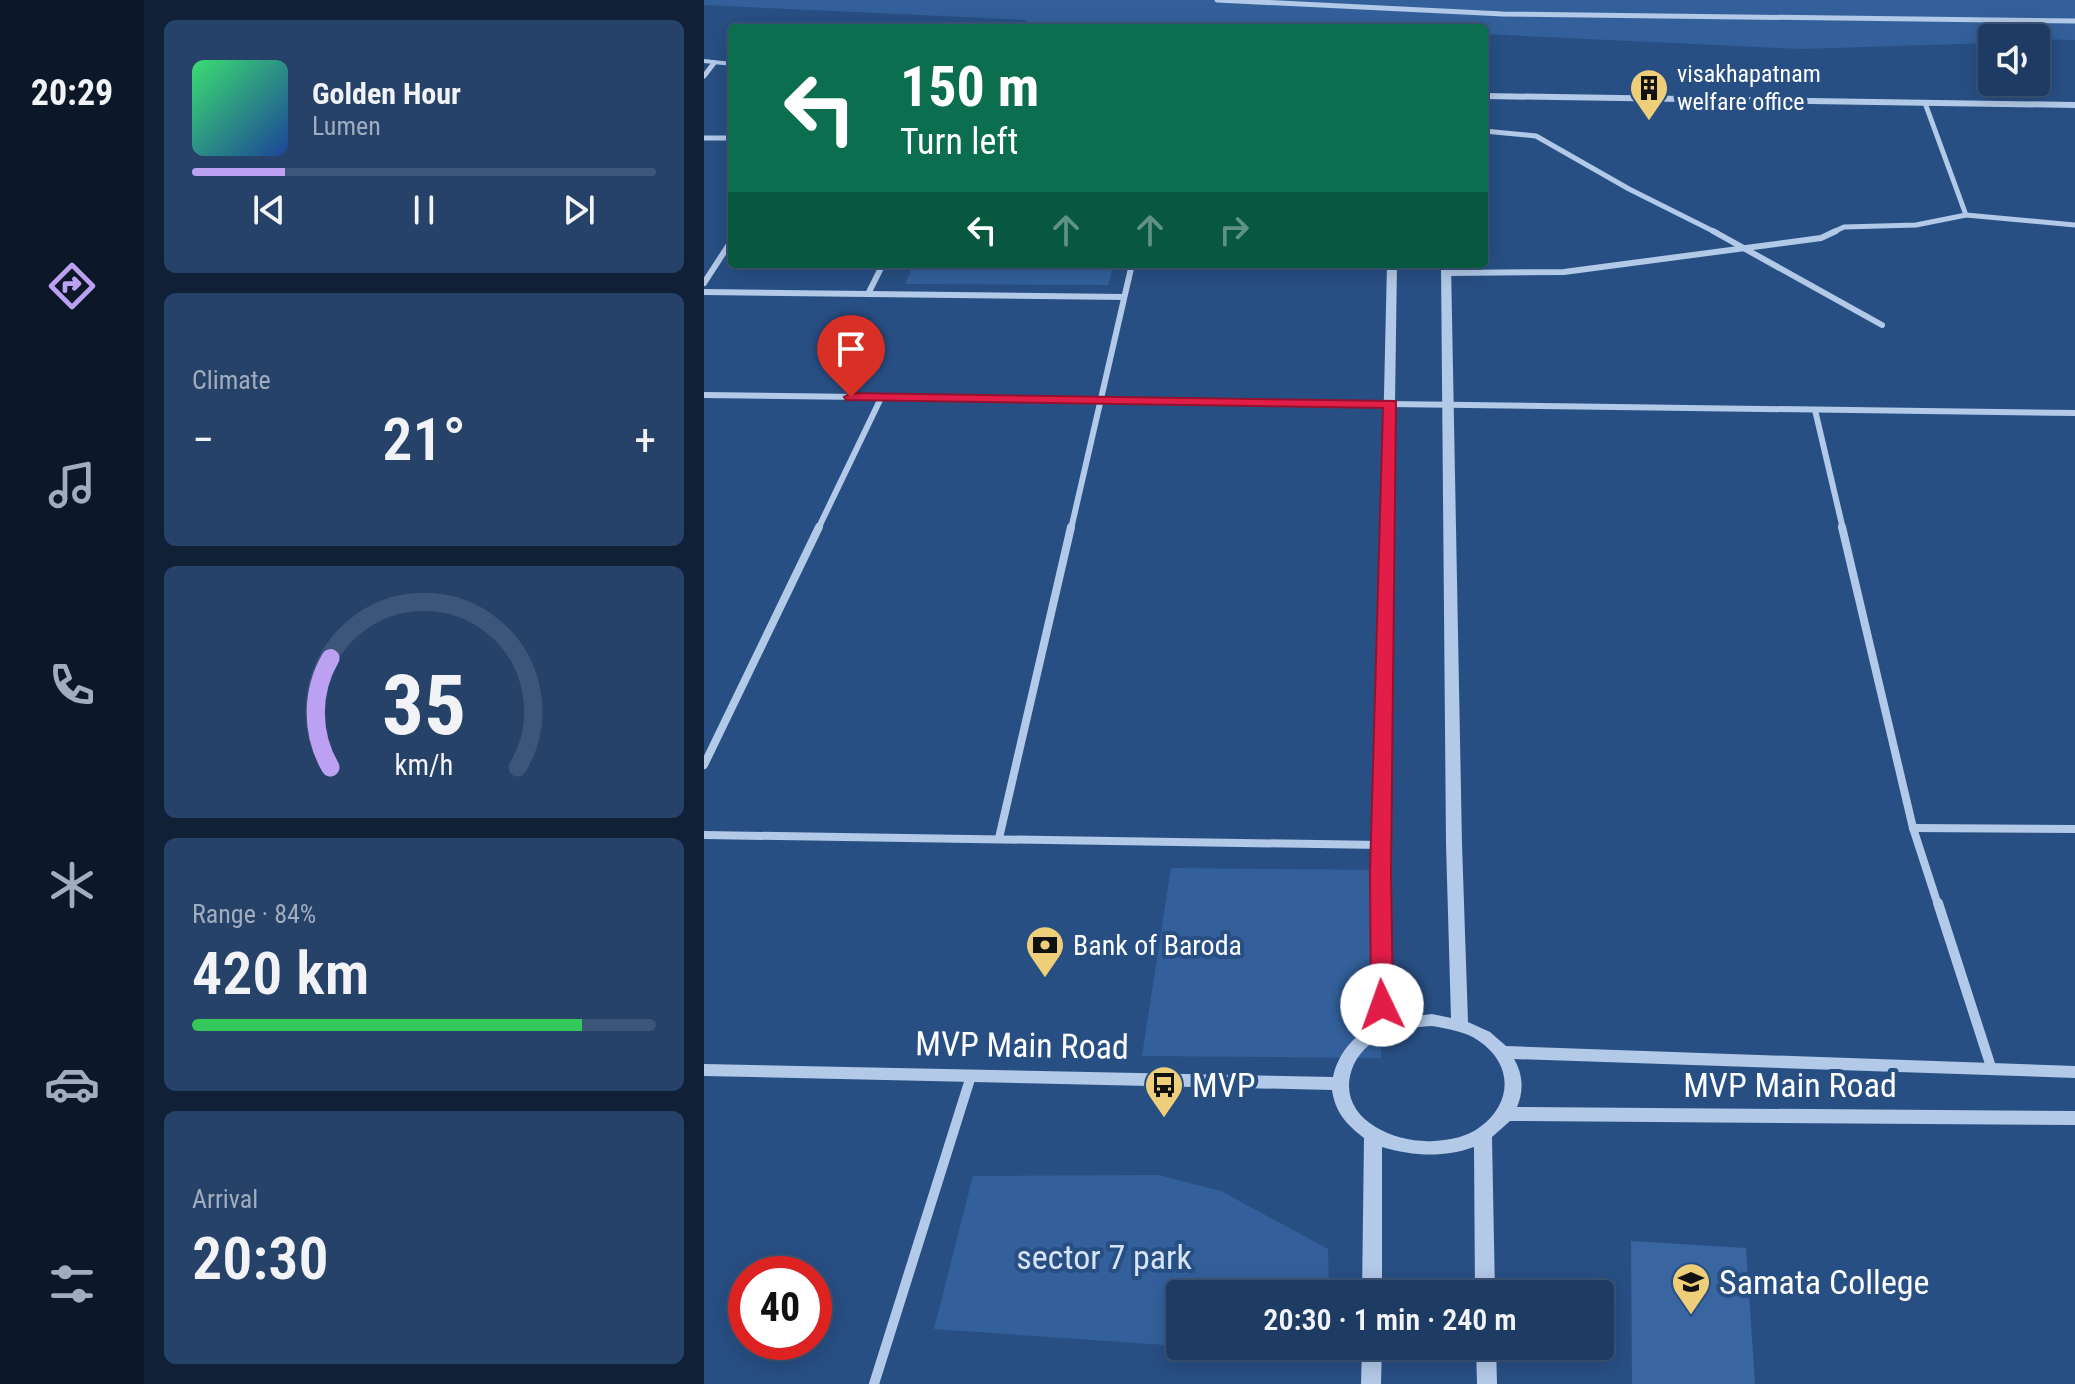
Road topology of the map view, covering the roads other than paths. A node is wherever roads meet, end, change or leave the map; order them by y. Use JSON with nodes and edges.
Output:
{"nodes":[{"id":1,"x":1217,"y":0,"type":"edge"},
{"id":2,"x":2075,"y":21,"type":"edge"},
{"id":3,"x":709,"y":62,"type":"edge"},
{"id":4,"x":704,"y":76,"type":"edge"},
{"id":5,"x":1488,"y":96,"type":"edge"},
{"id":6,"x":1925,"y":103,"type":"junction"},
{"id":7,"x":2075,"y":105,"type":"edge"},
{"id":8,"x":1488,"y":131,"type":"edge"},
{"id":9,"x":704,"y":138,"type":"edge"},
{"id":10,"x":728,"y":138,"type":"edge"},
{"id":11,"x":1966,"y":215,"type":"junction"},
{"id":12,"x":2075,"y":225,"type":"edge"},
{"id":13,"x":728,"y":246,"type":"edge"},
{"id":14,"x":1745,"y":247,"type":"junction"},
{"id":15,"x":881,"y":268,"type":"edge"},
{"id":16,"x":1131,"y":268,"type":"edge"},
{"id":17,"x":1392,"y":268,"type":"edge"},
{"id":18,"x":1446,"y":269,"type":"edge"},
{"id":19,"x":704,"y":283,"type":"edge"},
{"id":20,"x":704,"y":292,"type":"edge"},
{"id":21,"x":868,"y":294,"type":"junction"},
{"id":22,"x":1124,"y":297,"type":"junction"},
{"id":23,"x":1882,"y":325,"type":"dead end"},
{"id":24,"x":704,"y":395,"type":"edge"},
{"id":25,"x":881,"y":398,"type":"junction"},
{"id":26,"x":1101,"y":401,"type":"junction"},
{"id":27,"x":1390,"y":404,"type":"junction"},
{"id":28,"x":1446,"y":405,"type":"junction"},
{"id":29,"x":1815,"y":410,"type":"junction"},
{"id":30,"x":2075,"y":413,"type":"edge"},
{"id":31,"x":704,"y":765,"type":"edge"},
{"id":32,"x":1913,"y":828,"type":"junction"},
{"id":33,"x":2075,"y":829,"type":"edge"},
{"id":34,"x":704,"y":835,"type":"edge"},
{"id":35,"x":999,"y":838,"type":"junction"},
{"id":36,"x":1381,"y":845,"type":"junction"},
{"id":37,"x":1460,"y":1025,"type":"junction"},
{"id":38,"x":1383,"y":1029,"type":"junction"},
{"id":39,"x":1503,"y":1052,"type":"junction"},
{"id":40,"x":704,"y":1070,"type":"edge"},
{"id":41,"x":1992,"y":1071,"type":"junction"},
{"id":42,"x":2075,"y":1072,"type":"edge"},
{"id":43,"x":971,"y":1076,"type":"junction"},
{"id":44,"x":1339,"y":1084,"type":"junction"},
{"id":45,"x":1506,"y":1114,"type":"junction"},
{"id":46,"x":2075,"y":1118,"type":"edge"},
{"id":47,"x":1373,"y":1134,"type":"junction"},
{"id":48,"x":1483,"y":1135,"type":"junction"},
{"id":49,"x":1372,"y":1280,"type":"edge"},
{"id":50,"x":1485,"y":1280,"type":"edge"},
{"id":51,"x":1372,"y":1360,"type":"edge"},
{"id":52,"x":1486,"y":1360,"type":"edge"},
{"id":53,"x":874,"y":1384,"type":"edge"},
{"id":54,"x":1371,"y":1384,"type":"edge"},
{"id":55,"x":1487,"y":1384,"type":"edge"}],
"edges":[{"from":1,"to":2,"type":"street"},
{"from":3,"to":4,"type":"street"},
{"from":5,"to":6,"type":"street"},
{"from":6,"to":7,"type":"street"},
{"from":6,"to":11,"type":"street"},
{"from":8,"to":14,"type":"street"},
{"from":9,"to":10,"type":"street"},
{"from":11,"to":12,"type":"street"},
{"from":11,"to":14,"type":"street"},
{"from":13,"to":19,"type":"street"},
{"from":14,"to":18,"type":"street"},
{"from":14,"to":23,"type":"street"},
{"from":15,"to":21,"type":"street"},
{"from":16,"to":22,"type":"street"},
{"from":17,"to":27,"type":"street"},
{"from":18,"to":28,"type":"street"},
{"from":20,"to":21,"type":"street"},
{"from":21,"to":22,"type":"street"},
{"from":22,"to":26,"type":"street"},
{"from":24,"to":25,"type":"street"},
{"from":25,"to":26,"type":"street"},
{"from":25,"to":31,"type":"street"},
{"from":26,"to":27,"type":"street"},
{"from":26,"to":35,"type":"street"},
{"from":27,"to":28,"type":"street"},
{"from":27,"to":36,"type":"street"},
{"from":28,"to":29,"type":"street"},
{"from":28,"to":37,"type":"street"},
{"from":29,"to":30,"type":"street"},
{"from":29,"to":32,"type":"street"},
{"from":32,"to":33,"type":"street"},
{"from":32,"to":41,"type":"street"},
{"from":34,"to":35,"type":"street"},
{"from":35,"to":36,"type":"street"},
{"from":36,"to":38,"type":"street"},
{"from":37,"to":38,"type":"street"},
{"from":37,"to":39,"type":"street"},
{"from":38,"to":44,"type":"street"},
{"from":39,"to":41,"type":"street"},
{"from":39,"to":45,"type":"street"},
{"from":40,"to":43,"type":"street","name":"MVP Main Road"},
{"from":41,"to":42,"type":"street"},
{"from":43,"to":44,"type":"street","name":"MVP Main Road"},
{"from":43,"to":53,"type":"street"},
{"from":44,"to":47,"type":"street"},
{"from":45,"to":46,"type":"street","name":"MVP Main Road"},
{"from":45,"to":48,"type":"street"},
{"from":47,"to":48,"type":"street"},
{"from":47,"to":49,"type":"street"},
{"from":48,"to":50,"type":"street"},
{"from":51,"to":54,"type":"street"},
{"from":52,"to":55,"type":"street"}]}
